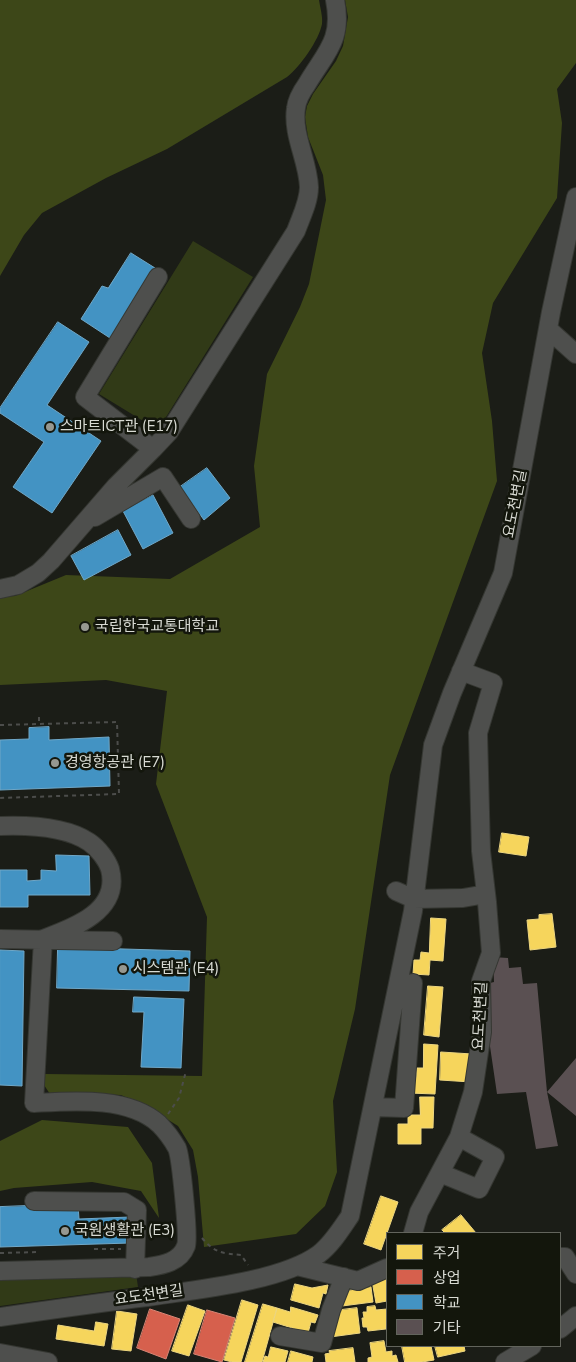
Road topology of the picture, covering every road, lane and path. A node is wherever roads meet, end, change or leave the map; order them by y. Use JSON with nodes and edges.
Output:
{"nodes":[{"id":1,"x":335,"y":0,"type":"edge"},
{"id":2,"x":576,"y":197,"type":"edge"},
{"id":3,"x":158,"y":277,"type":"dead end"},
{"id":4,"x":548,"y":329,"type":"junction"},
{"id":5,"x":576,"y":354,"type":"edge"},
{"id":6,"x":153,"y":449,"type":"junction"},
{"id":7,"x":190,"y":519,"type":"dead end"},
{"id":8,"x":82,"y":524,"type":"junction"},
{"id":9,"x":0,"y":589,"type":"edge"},
{"id":10,"x":461,"y":671,"type":"junction"},
{"id":11,"x":39,"y":717,"type":"dead end"},
{"id":12,"x":39,"y":724,"type":"junction"},
{"id":13,"x":0,"y":725,"type":"edge"},
{"id":14,"x":0,"y":798,"type":"edge"},
{"id":15,"x":0,"y":826,"type":"edge"},
{"id":16,"x":396,"y":891,"type":"dead end"},
{"id":17,"x":486,"y":894,"type":"junction"},
{"id":18,"x":414,"y":899,"type":"junction"},
{"id":19,"x":43,"y":939,"type":"junction"},
{"id":20,"x":0,"y":940,"type":"edge"},
{"id":21,"x":113,"y":941,"type":"dead end"},
{"id":22,"x":413,"y":983,"type":"dead end"},
{"id":23,"x":186,"y":1071,"type":"dead end"},
{"id":24,"x":373,"y":1107,"type":"junction"},
{"id":25,"x":166,"y":1118,"type":"dead end"},
{"id":26,"x":459,"y":1137,"type":"junction"},
{"id":27,"x":440,"y":1173,"type":"junction"},
{"id":28,"x":34,"y":1201,"type":"dead end"},
{"id":29,"x":413,"y":1232,"type":"edge"},
{"id":30,"x":200,"y":1235,"type":"dead end"},
{"id":31,"x":122,"y":1248,"type":"dead end"},
{"id":32,"x":94,"y":1249,"type":"dead end"},
{"id":33,"x":39,"y":1252,"type":"dead end"},
{"id":34,"x":0,"y":1253,"type":"edge"},
{"id":35,"x":561,"y":1257,"type":"edge"},
{"id":36,"x":296,"y":1266,"type":"junction"},
{"id":37,"x":250,"y":1267,"type":"dead end"},
{"id":38,"x":386,"y":1268,"type":"edge"},
{"id":39,"x":135,"y":1269,"type":"junction"},
{"id":40,"x":0,"y":1271,"type":"edge"},
{"id":41,"x":576,"y":1274,"type":"edge"},
{"id":42,"x":344,"y":1278,"type":"junction"},
{"id":43,"x":576,"y":1316,"type":"edge"},
{"id":44,"x":0,"y":1317,"type":"edge"},
{"id":45,"x":561,"y":1328,"type":"edge"},
{"id":46,"x":280,"y":1336,"type":"dead end"},
{"id":47,"x":530,"y":1347,"type":"edge"},
{"id":48,"x":0,"y":1353,"type":"edge"},
{"id":49,"x":48,"y":1362,"type":"edge"},
{"id":50,"x":505,"y":1362,"type":"edge"}],
"edges":[{"from":1,"to":6,"type":"street"},
{"from":2,"to":4,"type":"street","name":"요도천변길"},
{"from":3,"to":6,"type":"street"},
{"from":4,"to":5,"type":"street"},
{"from":4,"to":10,"type":"street","name":"요도천변길"},
{"from":6,"to":8,"type":"street"},
{"from":7,"to":8,"type":"street"},
{"from":8,"to":9,"type":"street"},
{"from":10,"to":17,"type":"street","name":"요도천변길"},
{"from":10,"to":18,"type":"street","name":"요도천변길"},
{"from":11,"to":12,"type":"path"},
{"from":12,"to":13,"type":"path"},
{"from":12,"to":14,"type":"path"},
{"from":15,"to":19,"type":"street"},
{"from":16,"to":18,"type":"street"},
{"from":17,"to":18,"type":"street"},
{"from":17,"to":26,"type":"street","name":"요도천변길"},
{"from":18,"to":24,"type":"street","name":"요도천변길"},
{"from":19,"to":20,"type":"street"},
{"from":19,"to":21,"type":"street"},
{"from":19,"to":39,"type":"street"},
{"from":22,"to":24,"type":"street"},
{"from":23,"to":25,"type":"path"},
{"from":24,"to":36,"type":"street","name":"요도천변길"},
{"from":26,"to":27,"type":"street","name":"요도천변길"},
{"from":26,"to":27,"type":"street"},
{"from":27,"to":29,"type":"street","name":"요도천변길"},
{"from":28,"to":39,"type":"street"},
{"from":30,"to":37,"type":"path"},
{"from":31,"to":32,"type":"path"},
{"from":33,"to":34,"type":"path"},
{"from":35,"to":41,"type":"street"},
{"from":36,"to":42,"type":"street"},
{"from":36,"to":44,"type":"street","name":"요도천변길"},
{"from":38,"to":42,"type":"street"},
{"from":39,"to":40,"type":"street"},
{"from":42,"to":46,"type":"street"},
{"from":43,"to":45,"type":"street"},
{"from":47,"to":50,"type":"street"},
{"from":48,"to":49,"type":"street"}]}
